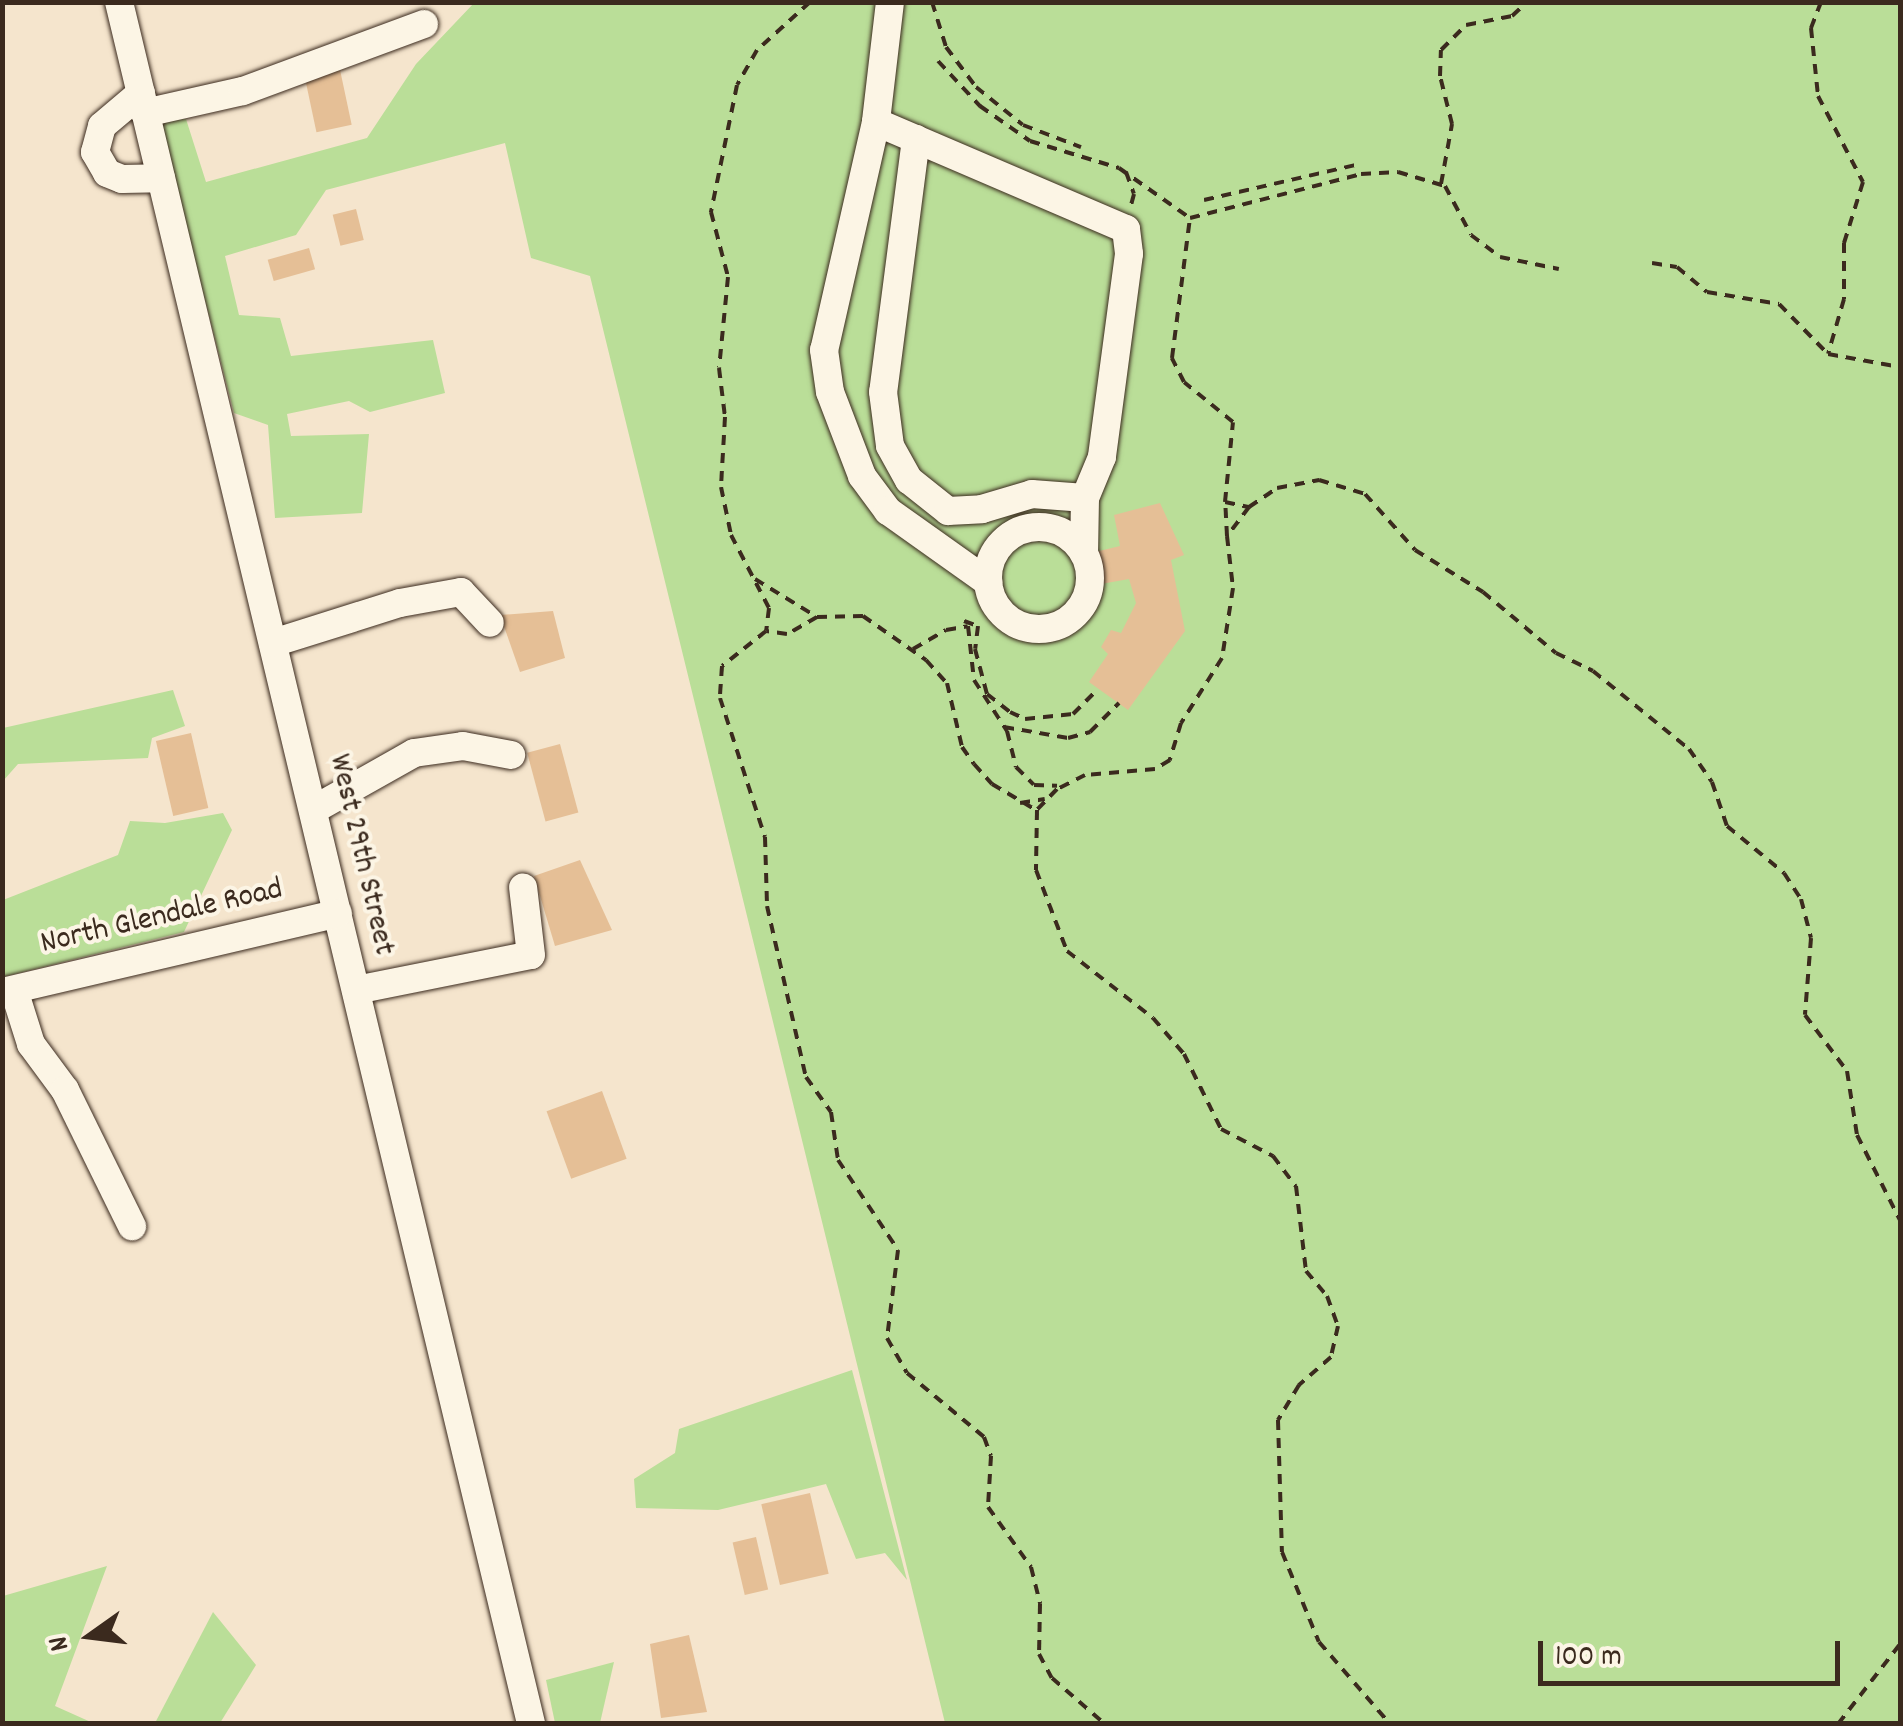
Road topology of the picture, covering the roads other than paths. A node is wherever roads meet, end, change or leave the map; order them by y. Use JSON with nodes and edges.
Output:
{"nodes":[{"id":1,"x":119,"y":2,"type":"edge"},
{"id":2,"x":890,"y":2,"type":"edge"},
{"id":3,"x":424,"y":24,"type":"dead end"},
{"id":4,"x":143,"y":103,"type":"junction"},
{"id":5,"x":876,"y":122,"type":"junction"},
{"id":6,"x":916,"y":139,"type":"junction"},
{"id":7,"x":161,"y":178,"type":"junction"},
{"id":8,"x":1085,"y":498,"type":"junction"},
{"id":9,"x":982,"y":509,"type":"junction"},
{"id":10,"x":997,"y":548,"type":"junction"},
{"id":11,"x":1084,"y":553,"type":"junction"},
{"id":12,"x":988,"y":582,"type":"junction"},
{"id":13,"x":490,"y":623,"type":"dead end"},
{"id":14,"x":273,"y":644,"type":"junction"},
{"id":15,"x":511,"y":756,"type":"dead end"},
{"id":16,"x":313,"y":810,"type":"junction"},
{"id":17,"x":523,"y":887,"type":"dead end"},
{"id":18,"x":338,"y":912,"type":"junction"},
{"id":19,"x":356,"y":990,"type":"junction"},
{"id":20,"x":8,"y":991,"type":"edge"},
{"id":21,"x":132,"y":1226,"type":"dead end"},
{"id":22,"x":532,"y":1724,"type":"edge"}],
"edges":[{"from":1,"to":4,"type":"street","name":"West 29th Street"},
{"from":2,"to":5,"type":"street"},
{"from":3,"to":4,"type":"street"},
{"from":4,"to":7,"type":"street","name":"West 29th Street"},
{"from":4,"to":7,"type":"street"},
{"from":5,"to":6,"type":"street"},
{"from":5,"to":12,"type":"street"},
{"from":6,"to":8,"type":"street"},
{"from":6,"to":9,"type":"street"},
{"from":7,"to":14,"type":"street","name":"West 29th Street"},
{"from":8,"to":9,"type":"street"},
{"from":8,"to":11,"type":"street"},
{"from":9,"to":10,"type":"street"},
{"from":10,"to":11,"type":"street"},
{"from":10,"to":12,"type":"street"},
{"from":11,"to":12,"type":"street"},
{"from":13,"to":14,"type":"street"},
{"from":14,"to":16,"type":"street","name":"West 29th Street"},
{"from":15,"to":16,"type":"street"},
{"from":16,"to":18,"type":"street","name":"West 29th Street"},
{"from":17,"to":19,"type":"street"},
{"from":18,"to":19,"type":"street","name":"West 29th Street"},
{"from":18,"to":20,"type":"street","name":"North Glendale Road"},
{"from":19,"to":22,"type":"street","name":"West 29th Street"},
{"from":20,"to":21,"type":"street"}]}
